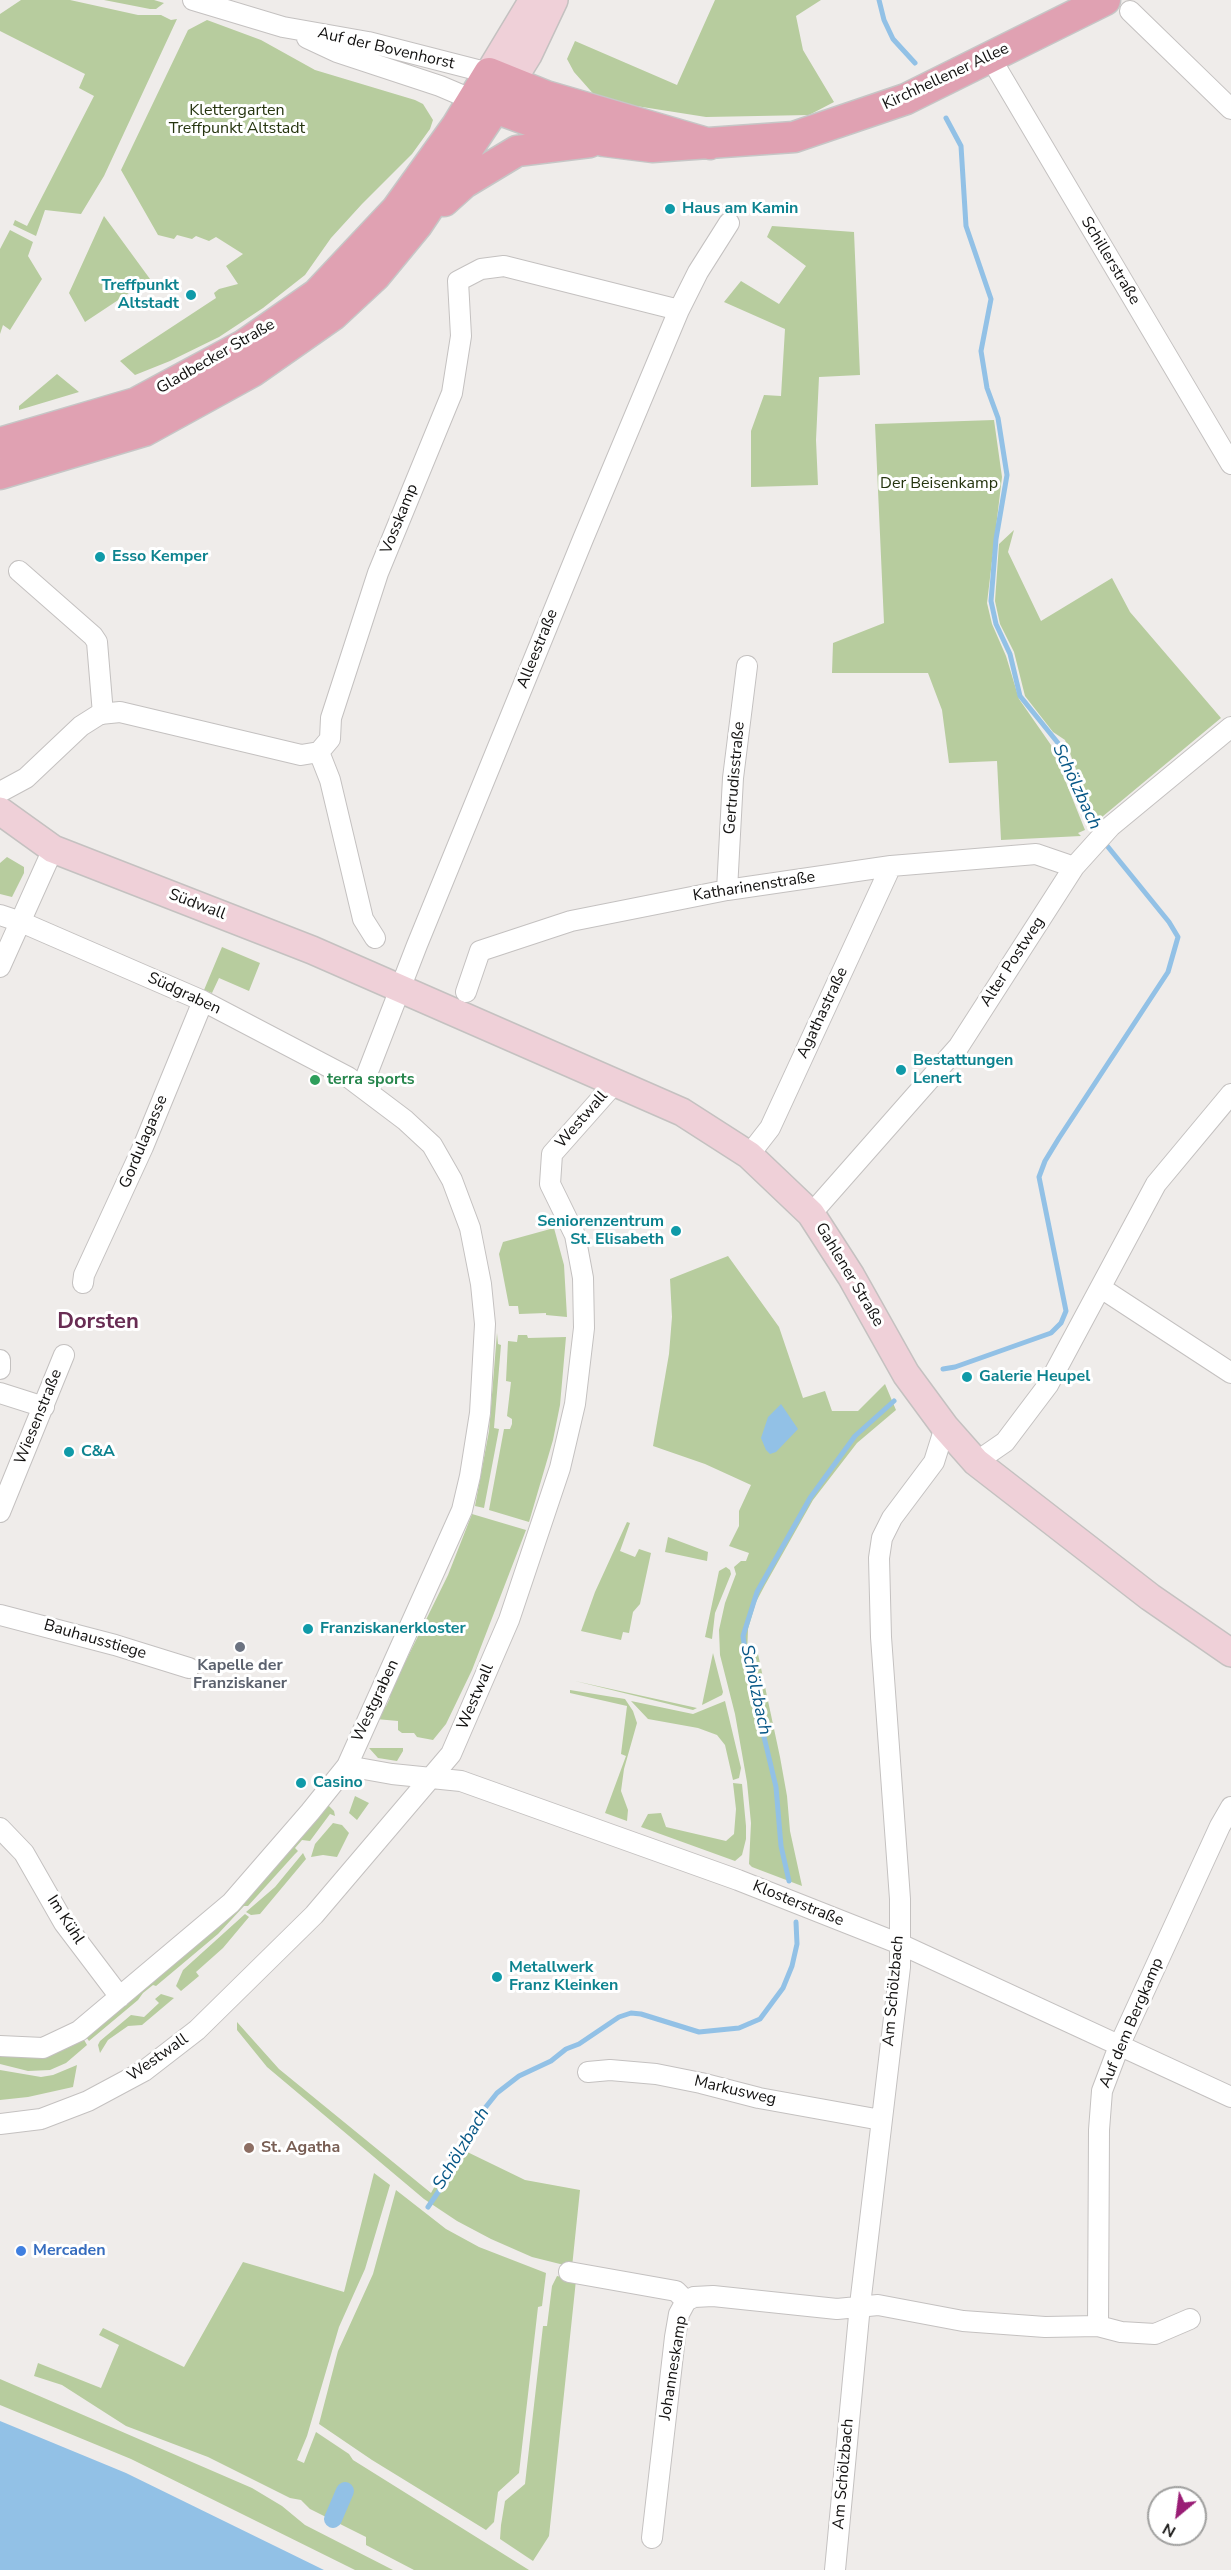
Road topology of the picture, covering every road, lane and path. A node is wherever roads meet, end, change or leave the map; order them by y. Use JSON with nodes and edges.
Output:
{"nodes":[{"id":1,"x":193,"y":0,"type":"edge"},
{"id":2,"x":533,"y":0,"type":"edge"},
{"id":3,"x":555,"y":0,"type":"edge"},
{"id":4,"x":1118,"y":5,"type":"edge"},
{"id":5,"x":1071,"y":8,"type":"edge"},
{"id":6,"x":283,"y":27,"type":"junction"},
{"id":7,"x":990,"y":57,"type":"junction"},
{"id":8,"x":500,"y":77,"type":"junction"},
{"id":9,"x":484,"y":105,"type":"junction"},
{"id":10,"x":1231,"y":109,"type":"edge"},
{"id":11,"x":604,"y":141,"type":"junction"},
{"id":12,"x":710,"y":144,"type":"junction"},
{"id":13,"x":729,"y":223,"type":"dead end"},
{"id":14,"x":417,"y":225,"type":"junction"},
{"id":15,"x":679,"y":310,"type":"junction"},
{"id":16,"x":0,"y":443,"type":"edge"},
{"id":17,"x":1231,"y":464,"type":"edge"},
{"id":18,"x":0,"y":474,"type":"edge"},
{"id":19,"x":20,"y":571,"type":"dead end"},
{"id":20,"x":747,"y":666,"type":"dead end"},
{"id":21,"x":103,"y":714,"type":"junction"},
{"id":22,"x":1231,"y":728,"type":"edge"},
{"id":23,"x":319,"y":752,"type":"junction"},
{"id":24,"x":0,"y":792,"type":"edge"},
{"id":25,"x":0,"y":811,"type":"edge"},
{"id":26,"x":53,"y":849,"type":"junction"},
{"id":27,"x":891,"y":867,"type":"junction"},
{"id":28,"x":1074,"y":867,"type":"junction"},
{"id":29,"x":727,"y":890,"type":"junction"},
{"id":30,"x":0,"y":915,"type":"edge"},
{"id":31,"x":21,"y":922,"type":"junction"},
{"id":32,"x":375,"y":938,"type":"dead end"},
{"id":33,"x":0,"y":967,"type":"edge"},
{"id":34,"x":400,"y":989,"type":"junction"},
{"id":35,"x":466,"y":992,"type":"dead end"},
{"id":36,"x":203,"y":1001,"type":"junction"},
{"id":37,"x":614,"y":1084,"type":"junction"},
{"id":38,"x":362,"y":1087,"type":"junction"},
{"id":39,"x":1231,"y":1094,"type":"edge"},
{"id":40,"x":749,"y":1155,"type":"junction"},
{"id":41,"x":812,"y":1214,"type":"junction"},
{"id":42,"x":83,"y":1283,"type":"dead end"},
{"id":43,"x":1101,"y":1288,"type":"junction"},
{"id":44,"x":64,"y":1355,"type":"dead end"},
{"id":45,"x":0,"y":1360,"type":"edge"},
{"id":46,"x":0,"y":1369,"type":"edge"},
{"id":47,"x":1231,"y":1372,"type":"edge"},
{"id":48,"x":0,"y":1393,"type":"edge"},
{"id":49,"x":44,"y":1407,"type":"junction"},
{"id":50,"x":945,"y":1427,"type":"junction"},
{"id":51,"x":976,"y":1462,"type":"junction"},
{"id":52,"x":0,"y":1512,"type":"edge"},
{"id":53,"x":0,"y":1615,"type":"edge"},
{"id":54,"x":1231,"y":1653,"type":"edge"},
{"id":55,"x":189,"y":1668,"type":"dead end"},
{"id":56,"x":347,"y":1766,"type":"junction"},
{"id":57,"x":428,"y":1779,"type":"junction"},
{"id":58,"x":1231,"y":1807,"type":"edge"},
{"id":59,"x":6,"y":1835,"type":"edge"},
{"id":60,"x":900,"y":1944,"type":"junction"},
{"id":61,"x":120,"y":1997,"type":"junction"},
{"id":62,"x":0,"y":2046,"type":"edge"},
{"id":63,"x":1119,"y":2046,"type":"junction"},
{"id":64,"x":588,"y":2072,"type":"dead end"},
{"id":65,"x":1231,"y":2097,"type":"edge"},
{"id":66,"x":881,"y":2120,"type":"junction"},
{"id":67,"x":0,"y":2124,"type":"edge"},
{"id":68,"x":569,"y":2272,"type":"dead end"},
{"id":69,"x":686,"y":2301,"type":"junction"},
{"id":70,"x":860,"y":2306,"type":"junction"},
{"id":71,"x":1190,"y":2319,"type":"dead end"},
{"id":72,"x":1098,"y":2326,"type":"junction"},
{"id":73,"x":652,"y":2538,"type":"dead end"},
{"id":74,"x":835,"y":2570,"type":"edge"}],
"edges":[{"from":1,"to":6,"type":"street","name":"Auf der Bovenhorst"},
{"from":2,"to":8,"type":"main road"},
{"from":3,"to":8,"type":"main road"},
{"from":4,"to":5,"type":"main road","name":"Kirchhellener Allee"},
{"from":4,"to":10,"type":"street"},
{"from":5,"to":7,"type":"main road","name":"Kirchhellener Allee"},
{"from":6,"to":8,"type":"street","name":"Auf der Bovenhorst"},
{"from":6,"to":9,"type":"street","name":"Auf der Bovenhorst"},
{"from":7,"to":12,"type":"main road","name":"Kirchhellener Allee"},
{"from":7,"to":17,"type":"street","name":"Schillerstraße"},
{"from":8,"to":9,"type":"main road"},
{"from":8,"to":12,"type":"main road","name":"Kirchhellener Allee"},
{"from":9,"to":11,"type":"main road"},
{"from":9,"to":14,"type":"main road"},
{"from":9,"to":16,"type":"main road","name":"Gladbecker Straße"},
{"from":11,"to":12,"type":"main road","name":"Kirchhellener Allee"},
{"from":11,"to":14,"type":"main road"},
{"from":13,"to":15,"type":"street","name":"Alleestraße"},
{"from":14,"to":18,"type":"main road","name":"Gladbecker Straße"},
{"from":15,"to":23,"type":"street","name":"Vosskamp"},
{"from":15,"to":34,"type":"street","name":"Alleestraße"},
{"from":19,"to":21,"type":"street"},
{"from":20,"to":29,"type":"street","name":"Gertrudisstraße"},
{"from":21,"to":23,"type":"street"},
{"from":21,"to":24,"type":"street"},
{"from":22,"to":28,"type":"street","name":"Alter Postweg"},
{"from":23,"to":32,"type":"street"},
{"from":25,"to":26,"type":"main road","name":"Südwall"},
{"from":26,"to":31,"type":"street"},
{"from":26,"to":34,"type":"main road","name":"Südwall"},
{"from":27,"to":28,"type":"street","name":"Katharinenstraße"},
{"from":27,"to":29,"type":"street","name":"Katharinenstraße"},
{"from":27,"to":40,"type":"street","name":"Agathastraße"},
{"from":28,"to":41,"type":"street","name":"Alter Postweg"},
{"from":29,"to":35,"type":"street","name":"Katharinenstraße"},
{"from":30,"to":31,"type":"street","name":"Südgraben"},
{"from":31,"to":33,"type":"street"},
{"from":31,"to":36,"type":"street","name":"Südgraben"},
{"from":34,"to":37,"type":"main road","name":"Gahlener Straße"},
{"from":34,"to":38,"type":"street","name":"Alleestraße"},
{"from":36,"to":38,"type":"street","name":"Südgraben"},
{"from":36,"to":42,"type":"street","name":"Gordulagasse"},
{"from":37,"to":40,"type":"main road","name":"Gahlener Straße"},
{"from":37,"to":57,"type":"street","name":"Westwall"},
{"from":38,"to":56,"type":"street","name":"Westgraben"},
{"from":39,"to":43,"type":"street"},
{"from":40,"to":41,"type":"main road","name":"Gahlener Straße"},
{"from":41,"to":50,"type":"main road","name":"Gahlener Straße"},
{"from":43,"to":47,"type":"street"},
{"from":43,"to":51,"type":"street"},
{"from":44,"to":49,"type":"street","name":"Wiesenstraße"},
{"from":45,"to":46,"type":"street"},
{"from":48,"to":49,"type":"street"},
{"from":49,"to":52,"type":"street","name":"Wiesenstraße"},
{"from":50,"to":51,"type":"main road","name":"Gahlener Straße"},
{"from":50,"to":60,"type":"street","name":"Am Schölzbach"},
{"from":51,"to":54,"type":"main road","name":"Gahlener Straße"},
{"from":53,"to":55,"type":"street","name":"Bauhausstiege"},
{"from":56,"to":57,"type":"street","name":"Klosterstraße"},
{"from":56,"to":61,"type":"street","name":"Westgraben"},
{"from":57,"to":60,"type":"street","name":"Klosterstraße"},
{"from":57,"to":67,"type":"street","name":"Westwall"},
{"from":58,"to":63,"type":"street","name":"Auf dem Bergkamp"},
{"from":59,"to":61,"type":"street","name":"Im Kühl"},
{"from":60,"to":63,"type":"street","name":"Klosterstraße"},
{"from":60,"to":66,"type":"street","name":"Am Schölzbach"},
{"from":61,"to":62,"type":"street","name":"Westgraben"},
{"from":63,"to":65,"type":"street","name":"Klosterstraße"},
{"from":63,"to":72,"type":"street","name":"Auf dem Bergkamp"},
{"from":64,"to":66,"type":"street","name":"Markusweg"},
{"from":66,"to":70,"type":"street","name":"Am Schölzbach"},
{"from":68,"to":69,"type":"street"},
{"from":69,"to":70,"type":"street","name":"Johanneskamp"},
{"from":69,"to":73,"type":"street","name":"Johanneskamp"},
{"from":70,"to":72,"type":"street"},
{"from":70,"to":74,"type":"street","name":"Am Schölzbach"},
{"from":71,"to":72,"type":"street"}]}
